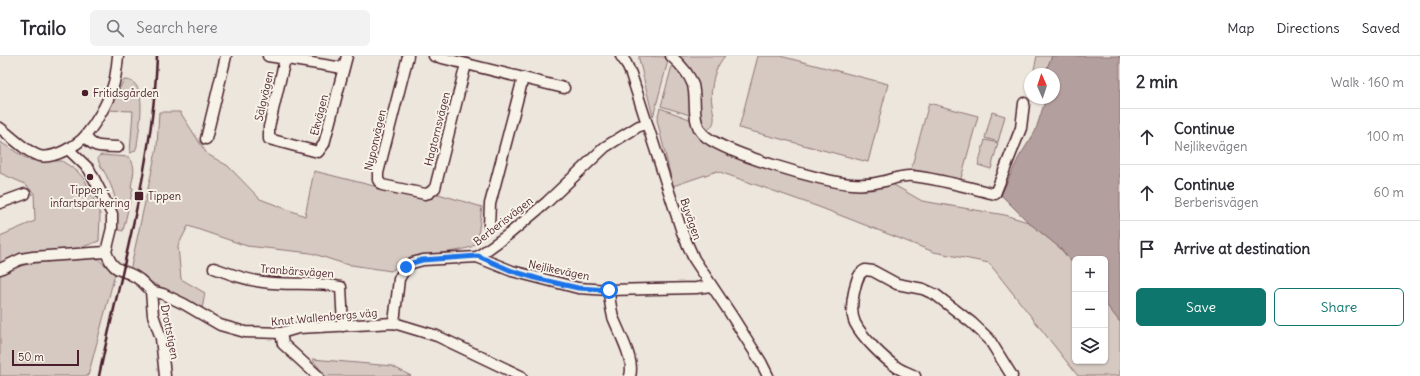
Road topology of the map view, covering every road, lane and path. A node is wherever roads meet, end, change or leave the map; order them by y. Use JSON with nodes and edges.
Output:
{"nodes":[{"id":1,"x":118,"y":56,"type":"edge"},
{"id":2,"x":226,"y":56,"type":"edge"},
{"id":3,"x":268,"y":56,"type":"edge"},
{"id":4,"x":347,"y":56,"type":"edge"},
{"id":5,"x":408,"y":56,"type":"edge"},
{"id":6,"x":434,"y":56,"type":"edge"},
{"id":7,"x":621,"y":56,"type":"edge"},
{"id":8,"x":671,"y":56,"type":"edge"},
{"id":9,"x":285,"y":59,"type":"junction"},
{"id":10,"x":466,"y":64,"type":"junction"},
{"id":11,"x":343,"y":68,"type":"junction"},
{"id":12,"x":523,"y":78,"type":"junction"},
{"id":13,"x":564,"y":88,"type":"dead end"},
{"id":14,"x":1024,"y":103,"type":"dead end"},
{"id":15,"x":647,"y":124,"type":"junction"},
{"id":16,"x":0,"y":128,"type":"edge"},
{"id":17,"x":86,"y":136,"type":"junction"},
{"id":18,"x":206,"y":139,"type":"dead end"},
{"id":19,"x":269,"y":139,"type":"joint"},
{"id":20,"x":118,"y":147,"type":"dead end"},
{"id":21,"x":68,"y":149,"type":"junction"},
{"id":22,"x":25,"y":194,"type":"dead end"},
{"id":23,"x":425,"y":194,"type":"joint"},
{"id":24,"x":0,"y":203,"type":"edge"},
{"id":25,"x":489,"y":225,"type":"dead end"},
{"id":26,"x":106,"y":252,"type":"junction"},
{"id":27,"x":478,"y":256,"type":"junction"},
{"id":28,"x":214,"y":268,"type":"dead end"},
{"id":29,"x":0,"y":270,"type":"edge"},
{"id":30,"x":711,"y":286,"type":"junction"},
{"id":31,"x":609,"y":290,"type":"junction"},
{"id":32,"x":151,"y":291,"type":"junction"},
{"id":33,"x":394,"y":323,"type":"junction"},
{"id":34,"x":343,"y":326,"type":"junction"},
{"id":35,"x":281,"y":333,"type":"junction"},
{"id":36,"x":165,"y":376,"type":"edge"},
{"id":37,"x":318,"y":376,"type":"edge"},
{"id":38,"x":521,"y":376,"type":"edge"},
{"id":39,"x":630,"y":376,"type":"edge"},
{"id":40,"x":768,"y":376,"type":"edge"},
{"id":41,"x":915,"y":376,"type":"edge"},
{"id":42,"x":1012,"y":376,"type":"edge"}],
"edges":[{"from":1,"to":17,"type":"street"},
{"from":2,"to":18,"type":"street"},
{"from":3,"to":9,"type":"street"},
{"from":4,"to":11,"type":"street","name":"Ekvägen"},
{"from":5,"to":23,"type":"street","name":"Nyponvägen"},
{"from":6,"to":10,"type":"street"},
{"from":7,"to":15,"type":"street","name":"Byvägen"},
{"from":8,"to":14,"type":"street"},
{"from":9,"to":11,"type":"street"},
{"from":9,"to":19,"type":"street","name":"Sälgvägen"},
{"from":10,"to":12,"type":"street"},
{"from":10,"to":23,"type":"street","name":"Hagtornsvägen"},
{"from":11,"to":19,"type":"street","name":"Ekvägen"},
{"from":12,"to":13,"type":"street"},
{"from":12,"to":25,"type":"street"},
{"from":15,"to":27,"type":"street","name":"Berberisvägen"},
{"from":15,"to":30,"type":"street","name":"Byvägen"},
{"from":16,"to":21,"type":"street"},
{"from":17,"to":20,"type":"street"},
{"from":17,"to":21,"type":"street"},
{"from":21,"to":26,"type":"street"},
{"from":22,"to":24,"type":"street"},
{"from":26,"to":29,"type":"street"},
{"from":26,"to":32,"type":"street"},
{"from":27,"to":31,"type":"street","name":"Nejlikevägen"},
{"from":27,"to":33,"type":"street","name":"Berberisvägen"},
{"from":28,"to":34,"type":"street","name":"Tranbärsvägen"},
{"from":30,"to":31,"type":"street","name":"Nejlikevägen"},
{"from":30,"to":40,"type":"street","name":"Byvägen"},
{"from":31,"to":39,"type":"street"},
{"from":32,"to":35,"type":"street","name":"Knut Wallenbergs väg"},
{"from":32,"to":36,"type":"street","name":"Drottstigen"},
{"from":33,"to":34,"type":"street","name":"Knut Wallenbergs väg"},
{"from":33,"to":38,"type":"street","name":"Knut Wallenbergs väg"},
{"from":34,"to":35,"type":"street","name":"Knut Wallenbergs väg"},
{"from":35,"to":37,"type":"street"},
{"from":41,"to":42,"type":"street"}]}
